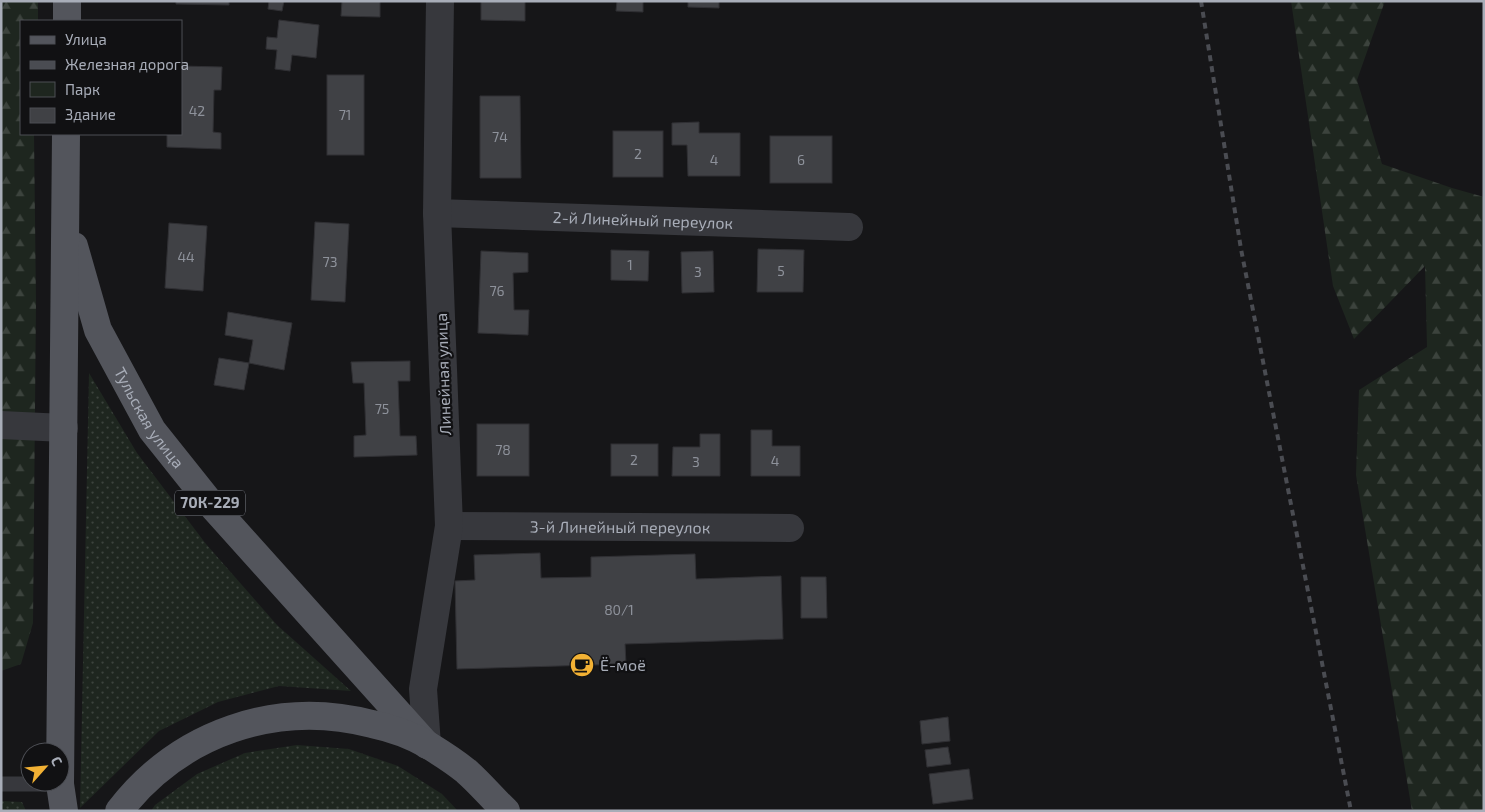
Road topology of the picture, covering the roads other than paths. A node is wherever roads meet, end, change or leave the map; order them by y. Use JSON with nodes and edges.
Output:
{"nodes":[{"id":1,"x":67,"y":1,"type":"edge"},
{"id":2,"x":440,"y":1,"type":"edge"},
{"id":3,"x":67,"y":20,"type":"edge"},
{"id":4,"x":66,"y":135,"type":"edge"},
{"id":5,"x":437,"y":213,"type":"junction"},
{"id":6,"x":66,"y":217,"type":"junction"},
{"id":7,"x":848,"y":228,"type":"dead end"},
{"id":8,"x":1,"y":425,"type":"edge"},
{"id":9,"x":64,"y":428,"type":"junction"},
{"id":10,"x":450,"y":526,"type":"junction"},
{"id":11,"x":790,"y":528,"type":"dead end"},
{"id":12,"x":427,"y":745,"type":"junction"},
{"id":13,"x":1,"y":784,"type":"edge"},
{"id":14,"x":62,"y":798,"type":"edge"},
{"id":15,"x":503,"y":808,"type":"edge"},
{"id":16,"x":119,"y":811,"type":"edge"}],
"edges":[{"from":1,"to":3,"type":"main road"},
{"from":2,"to":5,"type":"street","name":"Линейная улица"},
{"from":4,"to":6,"type":"main road","name":"Тульская улица","number":"70К-229"},
{"from":5,"to":7,"type":"street","name":"2-й Линейный переулок"},
{"from":5,"to":10,"type":"street","name":"Линейная улица"},
{"from":6,"to":9,"type":"main road","name":"Тульская улица","number":"70К-229"},
{"from":6,"to":12,"type":"main road","name":"Тульская улица","number":"70К-229"},
{"from":8,"to":9,"type":"street"},
{"from":9,"to":14,"type":"main road","name":"Тульская улица","number":"70К-229"},
{"from":10,"to":11,"type":"street","name":"3-й Линейный переулок"},
{"from":10,"to":12,"type":"street","name":"Линейная улица"},
{"from":12,"to":15,"type":"main road","number":"70К-229"},
{"from":12,"to":16,"type":"main road","number":"70К-229"},
{"from":13,"to":14,"type":"lane"}]}
